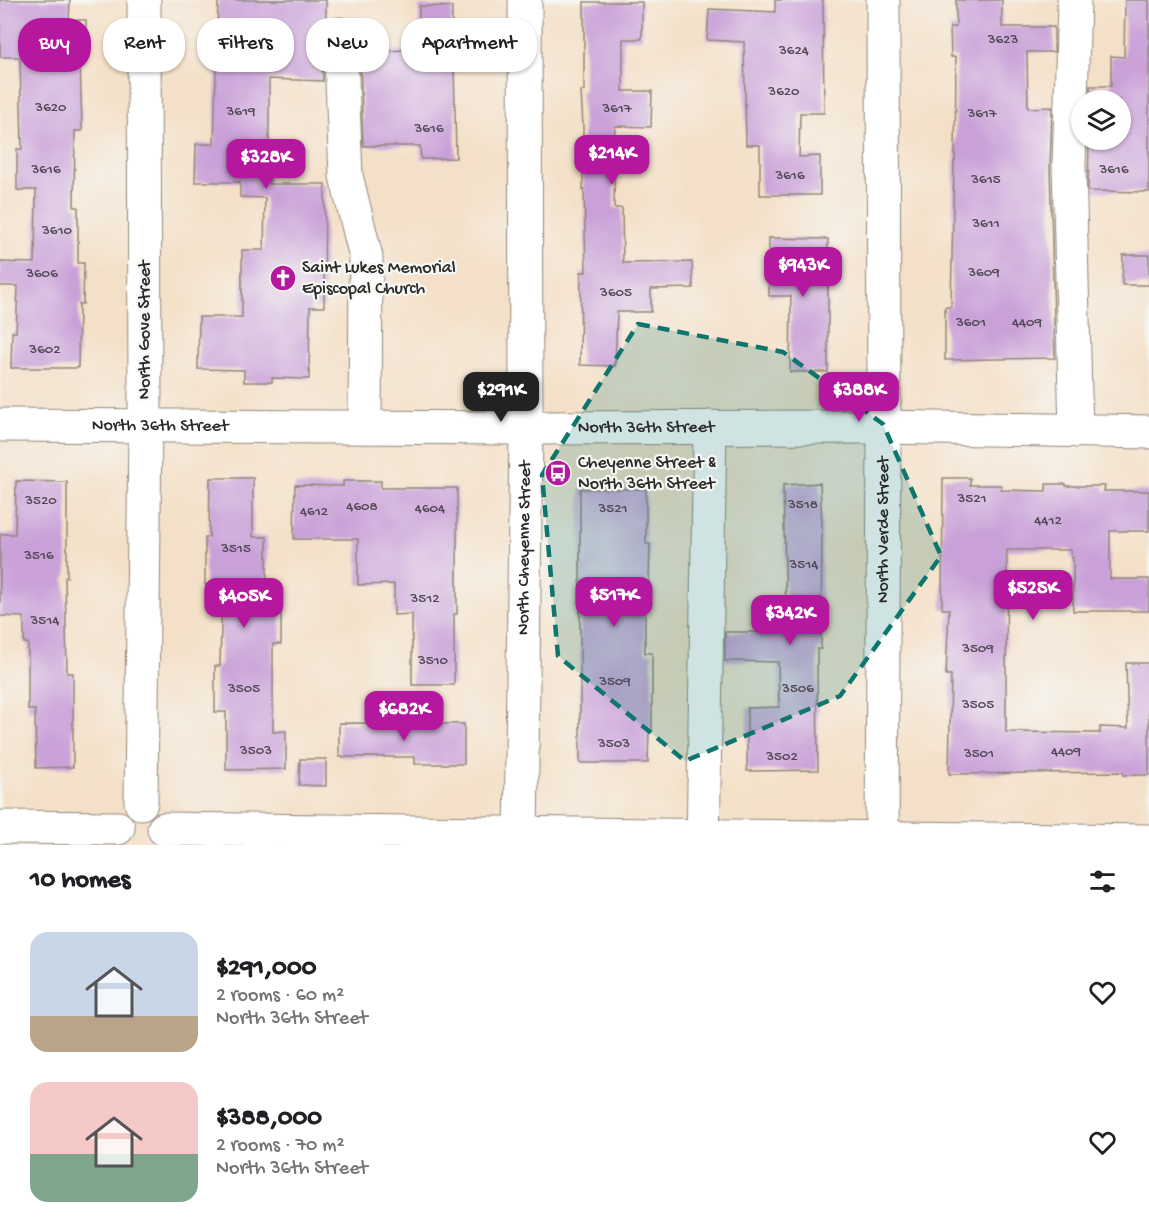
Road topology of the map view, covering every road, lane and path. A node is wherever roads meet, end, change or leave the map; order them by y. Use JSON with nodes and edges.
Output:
{"nodes":[{"id":1,"x":144,"y":0,"type":"edge"},
{"id":2,"x":525,"y":0,"type":"edge"},
{"id":3,"x":883,"y":0,"type":"edge"},
{"id":4,"x":1074,"y":0,"type":"edge"},
{"id":5,"x":342,"y":72,"type":"edge"},
{"id":6,"x":0,"y":425,"type":"edge"},
{"id":7,"x":146,"y":426,"type":"junction"},
{"id":8,"x":365,"y":427,"type":"junction"},
{"id":9,"x":710,"y":427,"type":"junction"},
{"id":10,"x":884,"y":427,"type":"junction"},
{"id":11,"x":526,"y":428,"type":"junction"},
{"id":12,"x":1076,"y":431,"type":"junction"},
{"id":13,"x":1149,"y":432,"type":"edge"},
{"id":14,"x":141,"y":803,"type":"junction"},
{"id":15,"x":0,"y":827,"type":"edge"},
{"id":16,"x":123,"y":837,"type":"edge"},
{"id":17,"x":160,"y":837,"type":"edge"},
{"id":18,"x":330,"y":838,"type":"edge"},
{"id":19,"x":521,"y":840,"type":"edge"},
{"id":20,"x":704,"y":840,"type":"edge"},
{"id":21,"x":882,"y":841,"type":"edge"},
{"id":22,"x":1149,"y":841,"type":"edge"}],
"edges":[{"from":1,"to":7,"type":"street","name":"North Gove Street"},
{"from":2,"to":11,"type":"street","name":"North Cheyenne Street"},
{"from":3,"to":10,"type":"street","name":"North Verde Street"},
{"from":4,"to":12,"type":"street"},
{"from":5,"to":8,"type":"street"},
{"from":6,"to":7,"type":"street","name":"North 36th Street"},
{"from":7,"to":8,"type":"street","name":"North 36th Street"},
{"from":7,"to":14,"type":"street","name":"North Gove Street"},
{"from":8,"to":11,"type":"street","name":"North 36th Street"},
{"from":9,"to":10,"type":"street","name":"North 36th Street"},
{"from":9,"to":11,"type":"street","name":"North 36th Street"},
{"from":9,"to":20,"type":"street"},
{"from":10,"to":12,"type":"street","name":"North 36th Street"},
{"from":10,"to":21,"type":"street","name":"North Verde Street"},
{"from":11,"to":19,"type":"street","name":"North Cheyenne Street"},
{"from":12,"to":13,"type":"street","name":"North 36th Street"},
{"from":14,"to":16,"type":"street"},
{"from":14,"to":17,"type":"street"},
{"from":15,"to":16,"type":"street"},
{"from":17,"to":18,"type":"street"},
{"from":18,"to":19,"type":"street"},
{"from":19,"to":20,"type":"street"},
{"from":20,"to":21,"type":"street"},
{"from":21,"to":22,"type":"street"}]}
